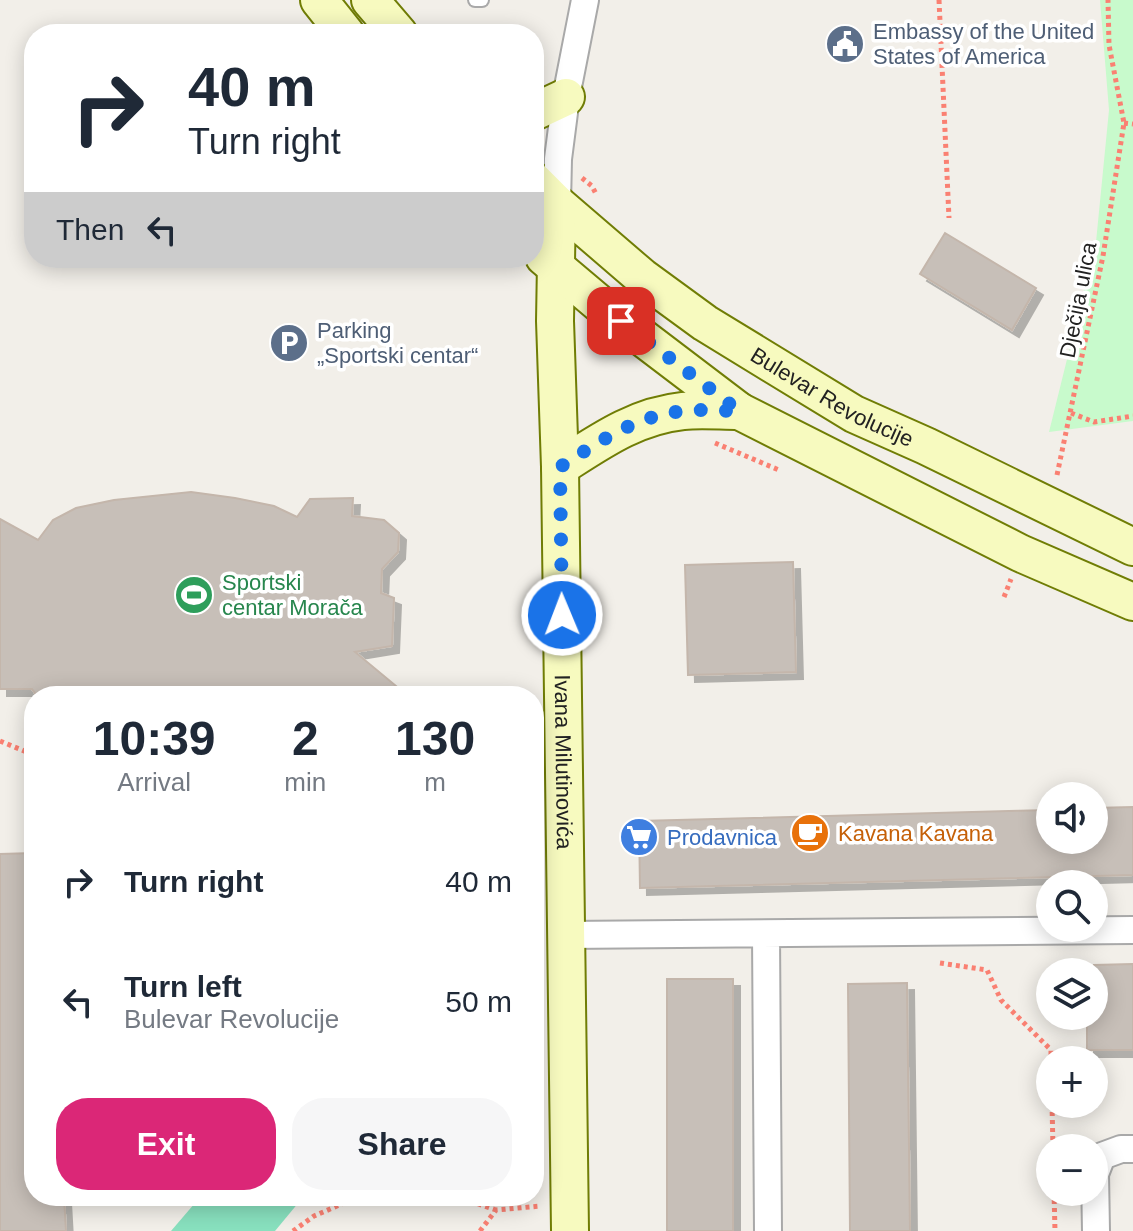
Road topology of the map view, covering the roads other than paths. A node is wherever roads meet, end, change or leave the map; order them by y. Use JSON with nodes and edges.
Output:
{"nodes":[{"id":1,"x":319,"y":0,"type":"edge"},
{"id":2,"x":370,"y":0,"type":"edge"},
{"id":3,"x":475,"y":0,"type":"edge"},
{"id":4,"x":482,"y":0,"type":"edge"},
{"id":5,"x":585,"y":0,"type":"edge"},
{"id":6,"x":338,"y":24,"type":"edge"},
{"id":7,"x":390,"y":24,"type":"edge"},
{"id":8,"x":550,"y":104,"type":"edge"},
{"id":9,"x":546,"y":193,"type":"edge"},
{"id":10,"x":545,"y":257,"type":"edge"},
{"id":11,"x":739,"y":411,"type":"junction"},
{"id":12,"x":560,"y":467,"type":"junction"},
{"id":13,"x":1133,"y":547,"type":"edge"},
{"id":14,"x":1133,"y":602,"type":"edge"},
{"id":15,"x":1133,"y":930,"type":"edge"},
{"id":16,"x":766,"y":934,"type":"junction"},
{"id":17,"x":566,"y":935,"type":"junction"},
{"id":18,"x":1133,"y":1149,"type":"edge"},
{"id":19,"x":570,"y":1219,"type":"edge"},
{"id":20,"x":768,"y":1231,"type":"edge"},
{"id":21,"x":1096,"y":1231,"type":"edge"}],
"edges":[{"from":1,"to":6,"type":"main road"},
{"from":2,"to":7,"type":"main road"},
{"from":3,"to":4,"type":"lane"},
{"from":5,"to":8,"type":"street"},
{"from":8,"to":9,"type":"street"},
{"from":9,"to":10,"type":"main road","name":"Ivana Milutinovića"},
{"from":9,"to":13,"type":"main road","name":"Bulevar Revolucije"},
{"from":10,"to":11,"type":"main road"},
{"from":10,"to":12,"type":"main road","name":"Ivana Milutinovića"},
{"from":11,"to":12,"type":"main road"},
{"from":11,"to":14,"type":"main road"},
{"from":12,"to":17,"type":"main road","name":"Ivana Milutinovića"},
{"from":15,"to":16,"type":"street"},
{"from":16,"to":17,"type":"street"},
{"from":16,"to":20,"type":"street"},
{"from":17,"to":19,"type":"main road","name":"Ivana Milutinovića"},
{"from":18,"to":21,"type":"street"}]}
